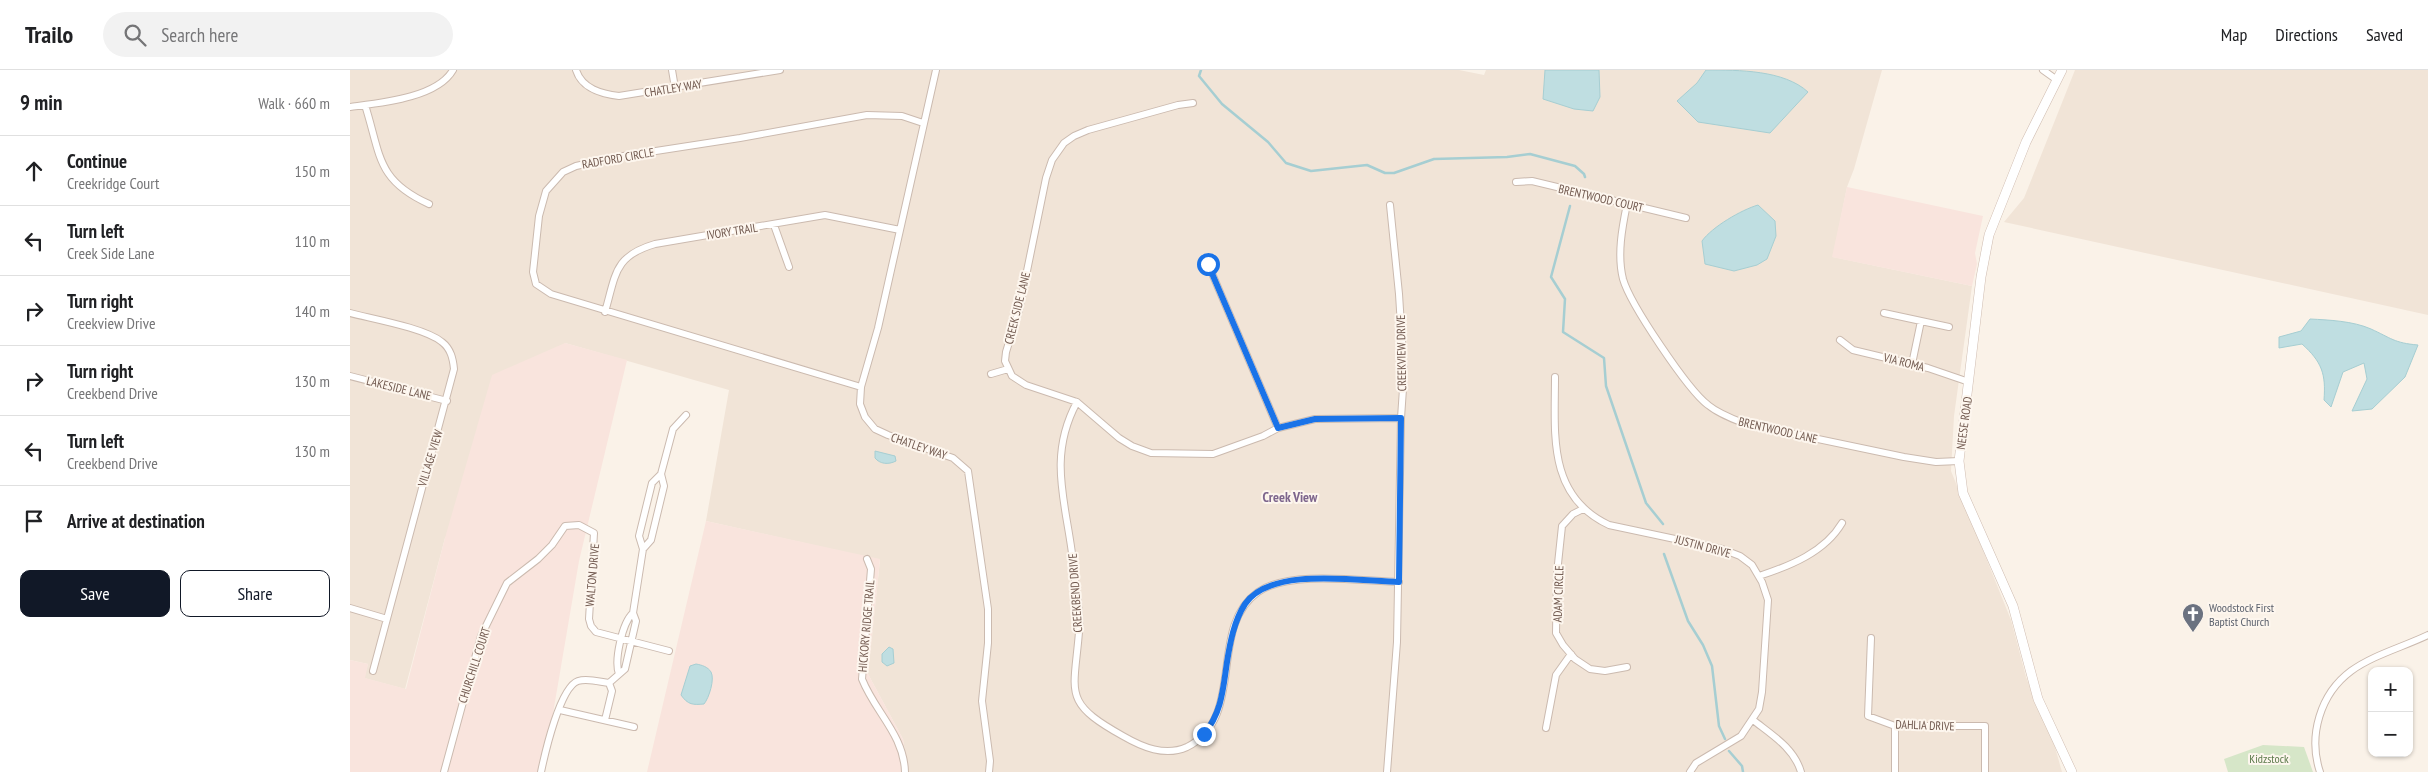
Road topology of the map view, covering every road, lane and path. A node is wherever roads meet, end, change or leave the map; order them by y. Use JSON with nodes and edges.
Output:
{"nodes":[{"id":1,"x":453,"y":70,"type":"edge"},
{"id":2,"x":576,"y":70,"type":"edge"},
{"id":3,"x":672,"y":70,"type":"edge"},
{"id":4,"x":780,"y":70,"type":"edge"},
{"id":5,"x":936,"y":70,"type":"edge"},
{"id":6,"x":2043,"y":70,"type":"edge"},
{"id":7,"x":2062,"y":70,"type":"edge"},
{"id":8,"x":2057,"y":80,"type":"junction"},
{"id":9,"x":675,"y":88,"type":"junction"},
{"id":10,"x":1193,"y":103,"type":"dead end"},
{"id":11,"x":365,"y":105,"type":"junction"},
{"id":12,"x":350,"y":108,"type":"edge"},
{"id":13,"x":924,"y":123,"type":"junction"},
{"id":14,"x":1516,"y":182,"type":"dead end"},
{"id":15,"x":429,"y":204,"type":"dead end"},
{"id":16,"x":1627,"y":204,"type":"junction"},
{"id":17,"x":1390,"y":205,"type":"dead end"},
{"id":18,"x":1686,"y":218,"type":"dead end"},
{"id":19,"x":774,"y":225,"type":"junction"},
{"id":20,"x":900,"y":230,"type":"junction"},
{"id":21,"x":1208,"y":264,"type":"dead end"},
{"id":22,"x":789,"y":267,"type":"dead end"},
{"id":23,"x":605,"y":312,"type":"junction"},
{"id":24,"x":350,"y":313,"type":"edge"},
{"id":25,"x":1884,"y":313,"type":"dead end"},
{"id":26,"x":1921,"y":321,"type":"junction"},
{"id":27,"x":1949,"y":327,"type":"dead end"},
{"id":28,"x":1840,"y":340,"type":"dead end"},
{"id":29,"x":1912,"y":364,"type":"junction"},
{"id":30,"x":1008,"y":369,"type":"junction"},
{"id":31,"x":991,"y":374,"type":"dead end"},
{"id":32,"x":350,"y":376,"type":"edge"},
{"id":33,"x":1555,"y":377,"type":"dead end"},
{"id":34,"x":1969,"y":382,"type":"junction"},
{"id":35,"x":861,"y":388,"type":"junction"},
{"id":36,"x":447,"y":401,"type":"junction"},
{"id":37,"x":1077,"y":402,"type":"junction"},
{"id":38,"x":686,"y":415,"type":"dead end"},
{"id":39,"x":1401,"y":418,"type":"junction"},
{"id":40,"x":1278,"y":428,"type":"junction"},
{"id":41,"x":1959,"y":461,"type":"junction"},
{"id":42,"x":661,"y":474,"type":"junction"},
{"id":43,"x":1583,"y":509,"type":"junction"},
{"id":44,"x":1842,"y":522,"type":"dead end"},
{"id":45,"x":565,"y":526,"type":"joint"},
{"id":46,"x":643,"y":549,"type":"junction"},
{"id":47,"x":867,"y":559,"type":"dead end"},
{"id":48,"x":1759,"y":576,"type":"junction"},
{"id":49,"x":1399,"y":582,"type":"junction"},
{"id":50,"x":350,"y":608,"type":"edge"},
{"id":51,"x":633,"y":613,"type":"junction"},
{"id":52,"x":387,"y":619,"type":"junction"},
{"id":53,"x":2428,"y":636,"type":"edge"},
{"id":54,"x":1871,"y":638,"type":"dead end"},
{"id":55,"x":622,"y":639,"type":"junction"},
{"id":56,"x":632,"y":641,"type":"junction"},
{"id":57,"x":669,"y":651,"type":"dead end"},
{"id":58,"x":1571,"y":654,"type":"junction"},
{"id":59,"x":1626,"y":667,"type":"dead end"},
{"id":60,"x":373,"y":671,"type":"dead end"},
{"id":61,"x":618,"y":674,"type":"junction"},
{"id":62,"x":609,"y":684,"type":"junction"},
{"id":63,"x":560,"y":710,"type":"junction"},
{"id":64,"x":605,"y":720,"type":"junction"},
{"id":65,"x":1753,"y":720,"type":"junction"},
{"id":66,"x":1895,"y":726,"type":"junction"},
{"id":67,"x":634,"y":727,"type":"dead end"},
{"id":68,"x":1546,"y":728,"type":"dead end"},
{"id":69,"x":444,"y":772,"type":"edge"},
{"id":70,"x":541,"y":772,"type":"edge"},
{"id":71,"x":905,"y":772,"type":"edge"},
{"id":72,"x":989,"y":772,"type":"edge"},
{"id":73,"x":1386,"y":772,"type":"edge"},
{"id":74,"x":1690,"y":772,"type":"edge"},
{"id":75,"x":1801,"y":772,"type":"edge"},
{"id":76,"x":1896,"y":772,"type":"edge"},
{"id":77,"x":1985,"y":772,"type":"edge"},
{"id":78,"x":2072,"y":772,"type":"edge"},
{"id":79,"x":2320,"y":772,"type":"edge"}],
"edges":[{"from":1,"to":11,"type":"street"},
{"from":2,"to":9,"type":"street","name":"CHATLEY WAY"},
{"from":3,"to":9,"type":"street"},
{"from":4,"to":9,"type":"street","name":"CHATLEY WAY"},
{"from":5,"to":13,"type":"street","name":"CHATLEY WAY"},
{"from":6,"to":8,"type":"street"},
{"from":7,"to":8,"type":"street","name":"NEESE ROAD"},
{"from":8,"to":34,"type":"street","name":"NEESE ROAD"},
{"from":10,"to":30,"type":"street","name":"CREEK SIDE LANE"},
{"from":11,"to":12,"type":"street"},
{"from":11,"to":15,"type":"street"},
{"from":13,"to":20,"type":"street","name":"CHATLEY WAY"},
{"from":13,"to":23,"type":"street","name":"RADFORD CIRCLE"},
{"from":14,"to":16,"type":"street","name":"BRENTWOOD COURT"},
{"from":16,"to":18,"type":"street","name":"BRENTWOOD COURT"},
{"from":16,"to":41,"type":"street","name":"BRENTWOOD LANE"},
{"from":17,"to":39,"type":"street","name":"CREEKVIEW DRIVE"},
{"from":19,"to":20,"type":"street","name":"IVORY TRAIL"},
{"from":19,"to":22,"type":"street"},
{"from":19,"to":23,"type":"street","name":"IVORY TRAIL"},
{"from":20,"to":35,"type":"street","name":"CHATLEY WAY"},
{"from":21,"to":40,"type":"street"},
{"from":23,"to":35,"type":"street","name":"RADFORD CIRCLE"},
{"from":24,"to":36,"type":"street","name":"VILLAGE VIEW"},
{"from":25,"to":26,"type":"street"},
{"from":26,"to":27,"type":"street"},
{"from":26,"to":29,"type":"street"},
{"from":28,"to":29,"type":"street","name":"VIA ROMA"},
{"from":29,"to":34,"type":"street","name":"VIA ROMA"},
{"from":30,"to":31,"type":"street"},
{"from":30,"to":37,"type":"street"},
{"from":32,"to":36,"type":"street","name":"LAKESIDE LANE"},
{"from":33,"to":43,"type":"street","name":"JUSTIN DRIVE"},
{"from":34,"to":41,"type":"street","name":"NEESE ROAD"},
{"from":35,"to":72,"type":"street","name":"CHATLEY WAY"},
{"from":36,"to":52,"type":"street","name":"VILLAGE VIEW"},
{"from":37,"to":40,"type":"street"},
{"from":37,"to":49,"type":"street","name":"CREEKBEND DRIVE"},
{"from":38,"to":42,"type":"street"},
{"from":39,"to":40,"type":"street"},
{"from":39,"to":49,"type":"street","name":"CREEKVIEW DRIVE"},
{"from":41,"to":78,"type":"street","name":"NEESE ROAD"},
{"from":42,"to":46,"type":"street"},
{"from":42,"to":46,"type":"street"},
{"from":43,"to":48,"type":"street","name":"JUSTIN DRIVE"},
{"from":43,"to":58,"type":"street","name":"ADAM CIRCLE"},
{"from":44,"to":48,"type":"street"},
{"from":45,"to":55,"type":"street","name":"WALTON DRIVE"},
{"from":45,"to":69,"type":"street","name":"CHURCHILL COURT"},
{"from":46,"to":51,"type":"street"},
{"from":47,"to":71,"type":"street","name":"HICKORY RIDGE TRAIL"},
{"from":48,"to":65,"type":"street","name":"JUSTIN DRIVE"},
{"from":49,"to":73,"type":"street","name":"CREEKVIEW DRIVE"},
{"from":50,"to":52,"type":"street"},
{"from":51,"to":55,"type":"street"},
{"from":51,"to":56,"type":"street"},
{"from":52,"to":60,"type":"street","name":"VILLAGE VIEW"},
{"from":53,"to":79,"type":"street"},
{"from":54,"to":66,"type":"street","name":"DAHLIA DRIVE"},
{"from":55,"to":56,"type":"street","name":"WALTON DRIVE"},
{"from":55,"to":61,"type":"street"},
{"from":56,"to":57,"type":"street","name":"WALTON DRIVE"},
{"from":56,"to":61,"type":"street"},
{"from":58,"to":59,"type":"street","name":"ADAM CIRCLE"},
{"from":58,"to":68,"type":"street"},
{"from":61,"to":62,"type":"street"},
{"from":62,"to":63,"type":"street"},
{"from":62,"to":64,"type":"street"},
{"from":63,"to":64,"type":"street"},
{"from":63,"to":70,"type":"street"},
{"from":64,"to":67,"type":"street"},
{"from":65,"to":74,"type":"street","name":"JUSTIN DRIVE"},
{"from":65,"to":75,"type":"street"},
{"from":66,"to":76,"type":"street"},
{"from":66,"to":77,"type":"street","name":"DAHLIA DRIVE"}]}
